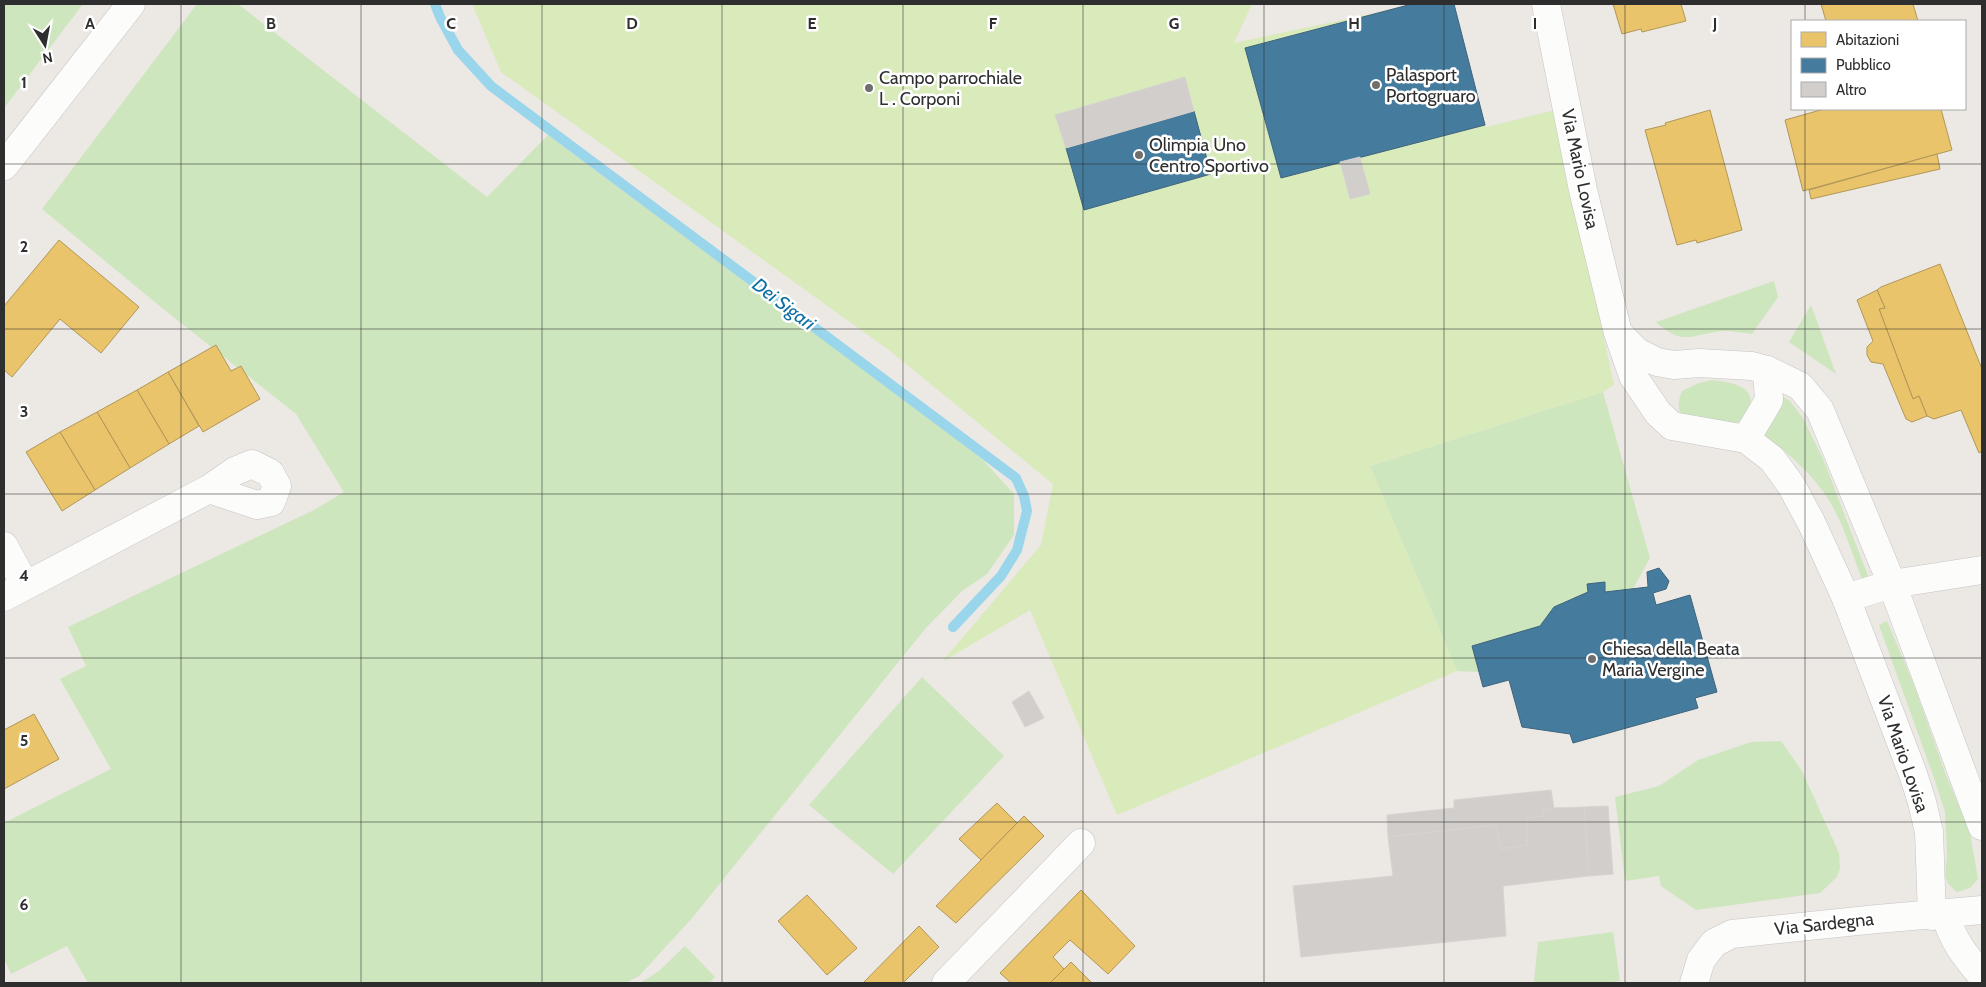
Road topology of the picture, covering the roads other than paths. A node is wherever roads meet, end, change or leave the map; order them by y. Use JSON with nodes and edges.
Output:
{"nodes":[{"id":1,"x":131,"y":4,"type":"edge"},
{"id":2,"x":1546,"y":4,"type":"edge"},
{"id":3,"x":4,"y":166,"type":"edge"},
{"id":4,"x":1618,"y":334,"type":"junction"},
{"id":5,"x":1767,"y":370,"type":"junction"},
{"id":6,"x":1746,"y":439,"type":"junction"},
{"id":7,"x":209,"y":489,"type":"dead end"},
{"id":8,"x":4,"y":546,"type":"edge"},
{"id":9,"x":1982,"y":570,"type":"edge"},
{"id":10,"x":1892,"y":584,"type":"junction"},
{"id":11,"x":14,"y":591,"type":"edge"},
{"id":12,"x":1846,"y":598,"type":"junction"},
{"id":13,"x":1982,"y":826,"type":"edge"},
{"id":14,"x":1081,"y":842,"type":"dead end"},
{"id":15,"x":1982,"y":910,"type":"edge"},
{"id":16,"x":1938,"y":915,"type":"junction"},
{"id":17,"x":1982,"y":976,"type":"edge"},
{"id":18,"x":946,"y":983,"type":"edge"},
{"id":19,"x":1694,"y":983,"type":"edge"}],
"edges":[{"from":1,"to":3,"type":"street"},
{"from":2,"to":4,"type":"street","name":"Via Mario Lovisa"},
{"from":4,"to":5,"type":"street"},
{"from":4,"to":6,"type":"street","name":"Via Mario Lovisa"},
{"from":5,"to":6,"type":"street"},
{"from":5,"to":10,"type":"street"},
{"from":6,"to":12,"type":"street","name":"Via Mario Lovisa"},
{"from":7,"to":11,"type":"street"},
{"from":8,"to":11,"type":"street"},
{"from":9,"to":10,"type":"street"},
{"from":10,"to":12,"type":"street"},
{"from":10,"to":13,"type":"street"},
{"from":12,"to":16,"type":"street","name":"Via Mario Lovisa"},
{"from":14,"to":18,"type":"street"},
{"from":15,"to":16,"type":"street","name":"Via Sardegna"},
{"from":16,"to":17,"type":"street","name":"Via Mario Lovisa"},
{"from":16,"to":19,"type":"street","name":"Via Sardegna"}]}
